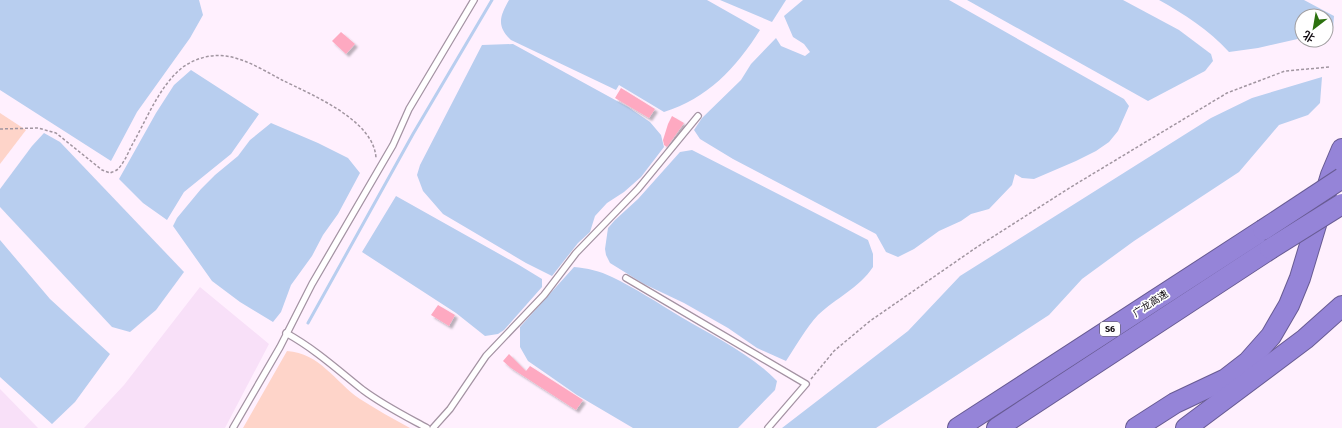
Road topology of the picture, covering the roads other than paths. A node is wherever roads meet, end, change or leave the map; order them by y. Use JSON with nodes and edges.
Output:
{"nodes":[{"id":1,"x":474,"y":0,"type":"edge"},
{"id":2,"x":698,"y":116,"type":"dead end"},
{"id":3,"x":1342,"y":149,"type":"edge"},
{"id":4,"x":1342,"y":178,"type":"edge"},
{"id":5,"x":1342,"y":204,"type":"edge"},
{"id":6,"x":626,"y":278,"type":"dead end"},
{"id":7,"x":1342,"y":306,"type":"edge"},
{"id":8,"x":286,"y":333,"type":"junction"},
{"id":9,"x":233,"y":428,"type":"edge"},
{"id":10,"x":427,"y":428,"type":"edge"},
{"id":11,"x":433,"y":428,"type":"edge"},
{"id":12,"x":768,"y":428,"type":"edge"},
{"id":13,"x":958,"y":428,"type":"edge"},
{"id":14,"x":997,"y":428,"type":"edge"},
{"id":15,"x":1136,"y":428,"type":"edge"},
{"id":16,"x":1186,"y":428,"type":"edge"}],
"edges":[{"from":1,"to":8,"type":"lane"},
{"from":2,"to":11,"type":"lane"},
{"from":3,"to":15,"type":"highway"},
{"from":4,"to":13,"type":"highway","name":"广龙高速","number":"S6","bridge":true},
{"from":5,"to":14,"type":"highway","number":"S6","bridge":true},
{"from":6,"to":12,"type":"lane"},
{"from":7,"to":16,"type":"highway"},
{"from":8,"to":9,"type":"lane"},
{"from":8,"to":10,"type":"lane"}]}
